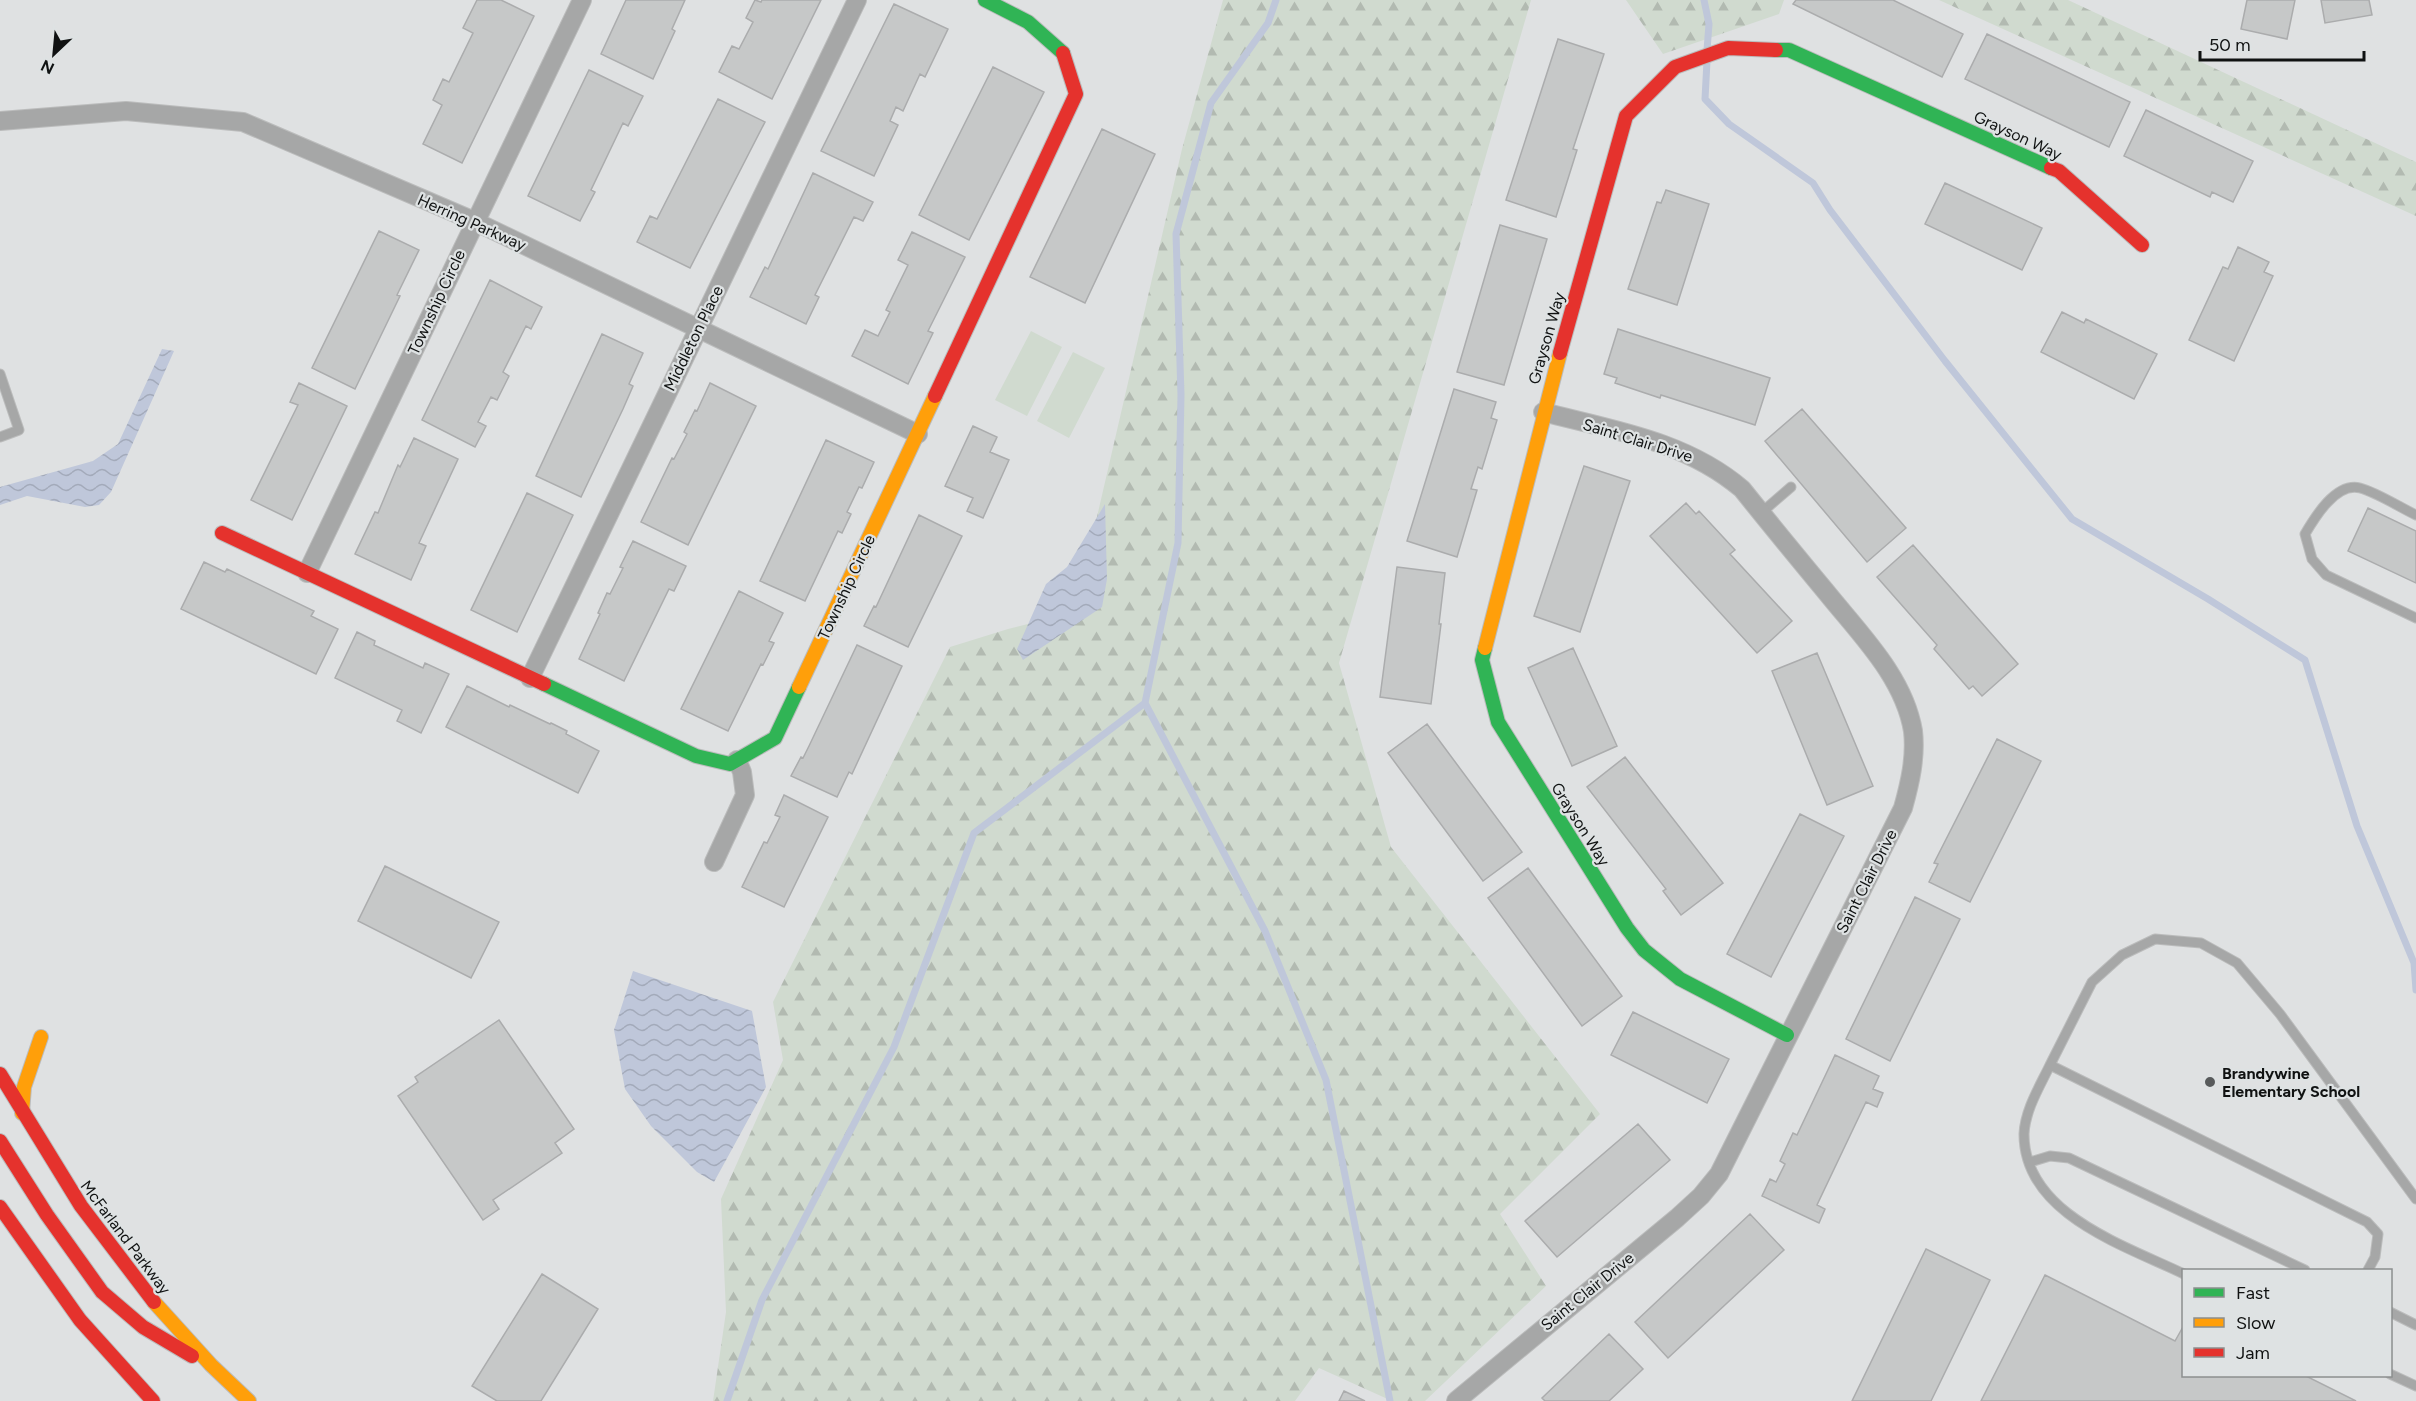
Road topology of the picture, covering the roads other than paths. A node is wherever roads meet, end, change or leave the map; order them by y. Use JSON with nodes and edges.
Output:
{"nodes":[{"id":1,"x":582,"y":0,"type":"edge"},
{"id":2,"x":857,"y":0,"type":"edge"},
{"id":3,"x":985,"y":0,"type":"edge"},
{"id":4,"x":1009,"y":5,"type":"edge"},
{"id":5,"x":0,"y":120,"type":"edge"},
{"id":6,"x":474,"y":221,"type":"junction"},
{"id":7,"x":2142,"y":245,"type":"dead end"},
{"id":8,"x":697,"y":328,"type":"junction"},
{"id":9,"x":0,"y":374,"type":"edge"},
{"id":10,"x":1543,"y":412,"type":"junction"},
{"id":11,"x":918,"y":434,"type":"junction"},
{"id":12,"x":0,"y":437,"type":"edge"},
{"id":13,"x":1791,"y":487,"type":"dead end"},
{"id":14,"x":1761,"y":513,"type":"junction"},
{"id":15,"x":2416,"y":515,"type":"edge"},
{"id":16,"x":222,"y":533,"type":"dead end"},
{"id":17,"x":307,"y":573,"type":"junction"},
{"id":18,"x":2416,"y":618,"type":"edge"},
{"id":19,"x":530,"y":678,"type":"junction"},
{"id":20,"x":737,"y":760,"type":"junction"},
{"id":21,"x":714,"y":862,"type":"dead end"},
{"id":22,"x":1787,"y":1035,"type":"junction"},
{"id":23,"x":41,"y":1037,"type":"dead end"},
{"id":24,"x":2050,"y":1065,"type":"junction"},
{"id":25,"x":0,"y":1074,"type":"edge"},
{"id":26,"x":22,"y":1113,"type":"junction"},
{"id":27,"x":0,"y":1141,"type":"edge"},
{"id":28,"x":2030,"y":1162,"type":"junction"},
{"id":29,"x":2416,"y":1199,"type":"edge"},
{"id":30,"x":0,"y":1207,"type":"edge"},
{"id":31,"x":2303,"y":1269,"type":"edge"},
{"id":32,"x":2369,"y":1269,"type":"edge"},
{"id":33,"x":2182,"y":1273,"type":"edge"},
{"id":34,"x":2392,"y":1313,"type":"edge"},
{"id":35,"x":2416,"y":1325,"type":"edge"},
{"id":36,"x":215,"y":1369,"type":"junction"},
{"id":37,"x":2392,"y":1374,"type":"edge"},
{"id":38,"x":2416,"y":1386,"type":"edge"},
{"id":39,"x":153,"y":1401,"type":"edge"},
{"id":40,"x":249,"y":1401,"type":"edge"},
{"id":41,"x":1456,"y":1401,"type":"edge"}],
"edges":[{"from":1,"to":6,"type":"street","name":"Township Circle"},
{"from":2,"to":8,"type":"street","name":"Middleton Place"},
{"from":3,"to":4,"type":"street","name":"Township Circle"},
{"from":4,"to":11,"type":"street","name":"Township Circle"},
{"from":5,"to":6,"type":"street","name":"Herring Parkway"},
{"from":6,"to":8,"type":"street","name":"Herring Parkway"},
{"from":6,"to":17,"type":"street","name":"Township Circle"},
{"from":7,"to":10,"type":"street","name":"Grayson Way"},
{"from":8,"to":11,"type":"street","name":"Herring Parkway"},
{"from":8,"to":19,"type":"street","name":"Middleton Place"},
{"from":9,"to":12,"type":"lane"},
{"from":10,"to":14,"type":"street","name":"Saint Clair Drive"},
{"from":10,"to":22,"type":"street","name":"Grayson Way"},
{"from":11,"to":20,"type":"street","name":"Township Circle"},
{"from":13,"to":14,"type":"lane"},
{"from":14,"to":22,"type":"street","name":"Saint Clair Drive"},
{"from":15,"to":18,"type":"lane"},
{"from":16,"to":17,"type":"street"},
{"from":17,"to":19,"type":"street"},
{"from":19,"to":20,"type":"street"},
{"from":20,"to":21,"type":"street"},
{"from":22,"to":41,"type":"street","name":"Saint Clair Drive"},
{"from":23,"to":26,"type":"street"},
{"from":24,"to":28,"type":"lane"},
{"from":24,"to":29,"type":"lane"},
{"from":24,"to":32,"type":"lane"},
{"from":25,"to":26,"type":"street","name":"McFarland Parkway"},
{"from":26,"to":36,"type":"street","name":"McFarland Parkway"},
{"from":27,"to":36,"type":"street"},
{"from":28,"to":31,"type":"lane"},
{"from":28,"to":33,"type":"lane"},
{"from":30,"to":39,"type":"street"},
{"from":34,"to":35,"type":"lane"},
{"from":36,"to":40,"type":"street","name":"McFarland Parkway"},
{"from":37,"to":38,"type":"lane"}]}
